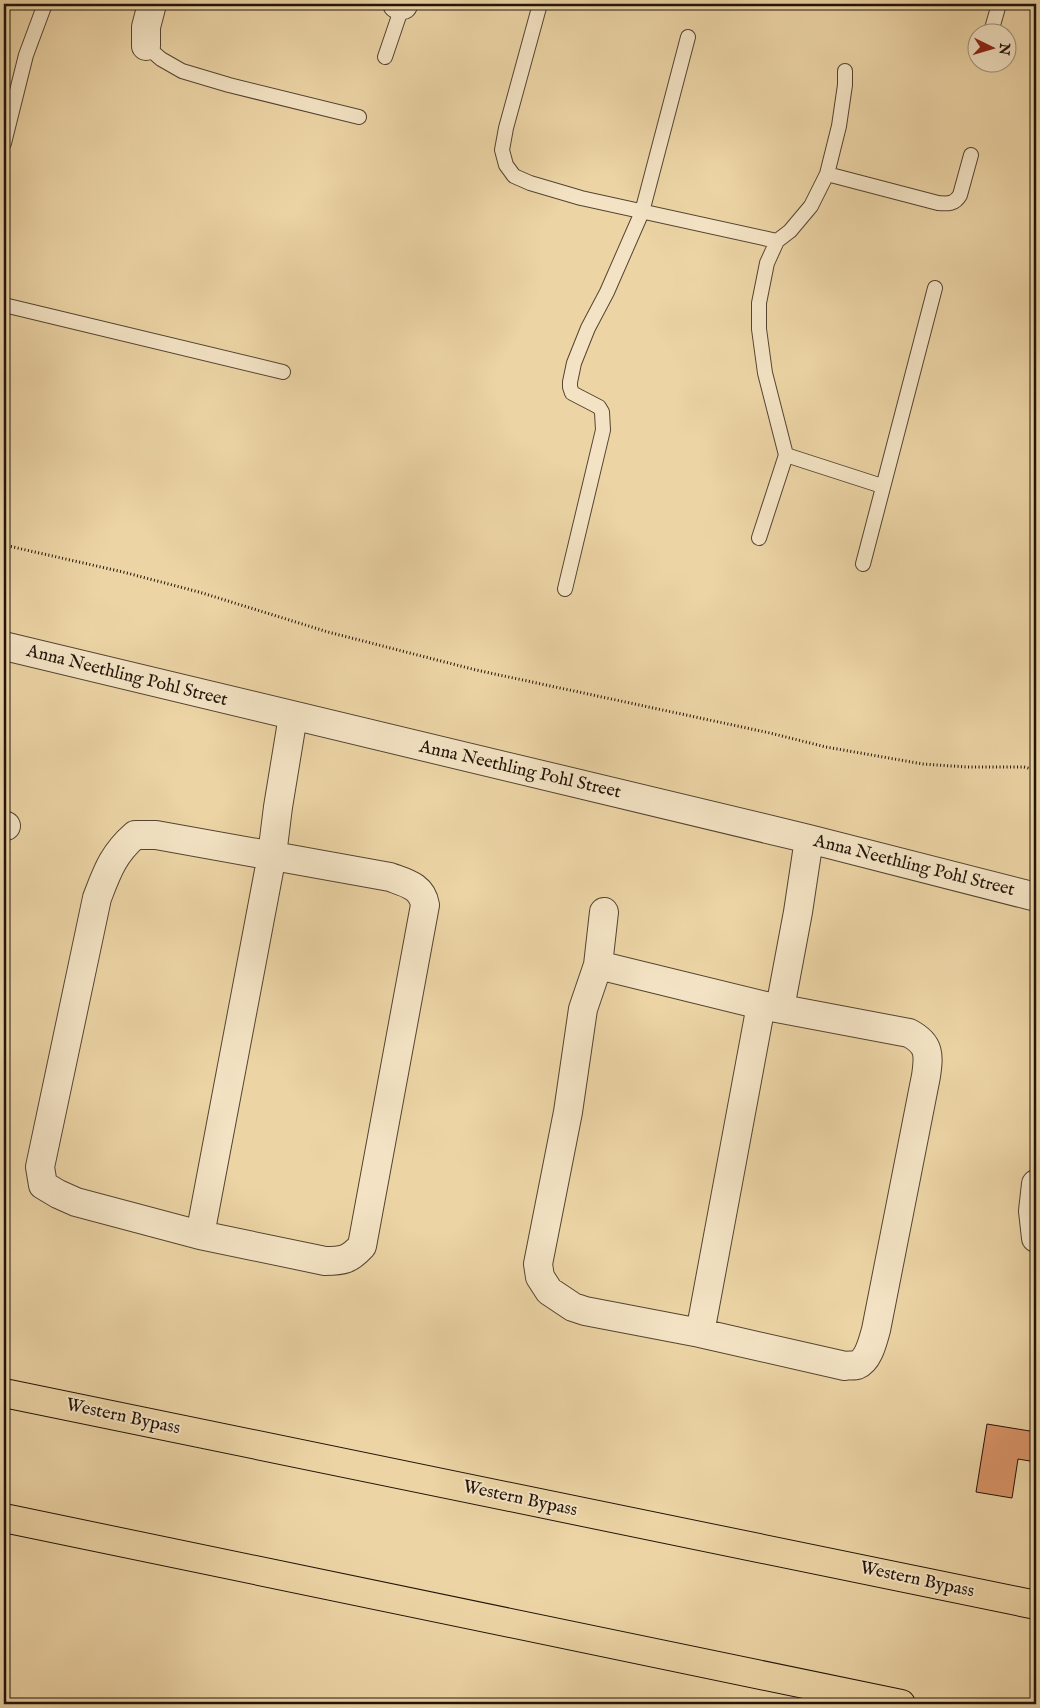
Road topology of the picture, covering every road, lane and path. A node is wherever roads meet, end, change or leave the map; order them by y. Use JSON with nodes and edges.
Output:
{"nodes":[{"id":1,"x":45,"y":4,"type":"edge"},
{"id":2,"x":152,"y":4,"type":"edge"},
{"id":3,"x":401,"y":4,"type":"edge"},
{"id":4,"x":540,"y":4,"type":"edge"},
{"id":5,"x":999,"y":4,"type":"edge"},
{"id":6,"x":994,"y":22,"type":"edge"},
{"id":7,"x":688,"y":37,"type":"dead end"},
{"id":8,"x":146,"y":46,"type":"joint"},
{"id":9,"x":385,"y":57,"type":"dead end"},
{"id":10,"x":845,"y":71,"type":"dead end"},
{"id":11,"x":359,"y":118,"type":"dead end"},
{"id":12,"x":4,"y":143,"type":"edge"},
{"id":13,"x":971,"y":156,"type":"dead end"},
{"id":14,"x":827,"y":174,"type":"junction"},
{"id":15,"x":642,"y":212,"type":"junction"},
{"id":16,"x":778,"y":241,"type":"junction"},
{"id":17,"x":935,"y":288,"type":"dead end"},
{"id":18,"x":4,"y":305,"type":"edge"},
{"id":19,"x":283,"y":372,"type":"dead end"},
{"id":20,"x":786,"y":455,"type":"junction"},
{"id":21,"x":882,"y":486,"type":"junction"},
{"id":22,"x":760,"y":538,"type":"dead end"},
{"id":23,"x":4,"y":545,"type":"edge"},
{"id":24,"x":863,"y":564,"type":"dead end"},
{"id":25,"x":565,"y":588,"type":"dead end"},
{"id":26,"x":4,"y":646,"type":"edge"},
{"id":27,"x":293,"y":716,"type":"junction"},
{"id":28,"x":1036,"y":770,"type":"edge"},
{"id":29,"x":809,"y":839,"type":"junction"},
{"id":30,"x":272,"y":855,"type":"junction"},
{"id":31,"x":1036,"y":897,"type":"edge"},
{"id":32,"x":604,"y":912,"type":"dead end"},
{"id":33,"x":598,"y":965,"type":"junction"},
{"id":34,"x":771,"y":1006,"type":"junction"},
{"id":35,"x":1036,"y":1184,"type":"edge"},
{"id":36,"x":200,"y":1235,"type":"junction"},
{"id":37,"x":1036,"y":1238,"type":"edge"},
{"id":38,"x":700,"y":1333,"type":"junction"},
{"id":39,"x":4,"y":1393,"type":"edge"},
{"id":40,"x":4,"y":1518,"type":"edge"},
{"id":41,"x":1036,"y":1605,"type":"edge"},
{"id":42,"x":901,"y":1704,"type":"edge"}],
"edges":[{"from":1,"to":12,"type":"lane"},
{"from":2,"to":8,"type":"street"},
{"from":3,"to":9,"type":"lane"},
{"from":4,"to":15,"type":"lane"},
{"from":5,"to":6,"type":"lane"},
{"from":7,"to":15,"type":"lane"},
{"from":8,"to":11,"type":"lane"},
{"from":10,"to":14,"type":"lane"},
{"from":13,"to":14,"type":"lane"},
{"from":14,"to":16,"type":"lane"},
{"from":15,"to":16,"type":"lane"},
{"from":15,"to":25,"type":"lane"},
{"from":16,"to":20,"type":"lane"},
{"from":17,"to":21,"type":"lane"},
{"from":18,"to":19,"type":"lane"},
{"from":20,"to":21,"type":"lane"},
{"from":20,"to":22,"type":"lane"},
{"from":21,"to":24,"type":"lane"},
{"from":23,"to":28,"type":"path"},
{"from":26,"to":27,"type":"street","name":"Anna Neethling Pohl Street"},
{"from":27,"to":29,"type":"street","name":"Anna Neethling Pohl Street"},
{"from":27,"to":30,"type":"street"},
{"from":29,"to":31,"type":"street","name":"Anna Neethling Pohl Street"},
{"from":29,"to":34,"type":"street"},
{"from":30,"to":36,"type":"street"},
{"from":30,"to":36,"type":"street"},
{"from":30,"to":36,"type":"street"},
{"from":32,"to":33,"type":"street"},
{"from":33,"to":34,"type":"street"},
{"from":33,"to":38,"type":"street"},
{"from":34,"to":38,"type":"street"},
{"from":34,"to":38,"type":"street"},
{"from":35,"to":37,"type":"street"},
{"from":39,"to":41,"type":"highway","name":"Western Bypass"},
{"from":40,"to":42,"type":"highway"}]}
